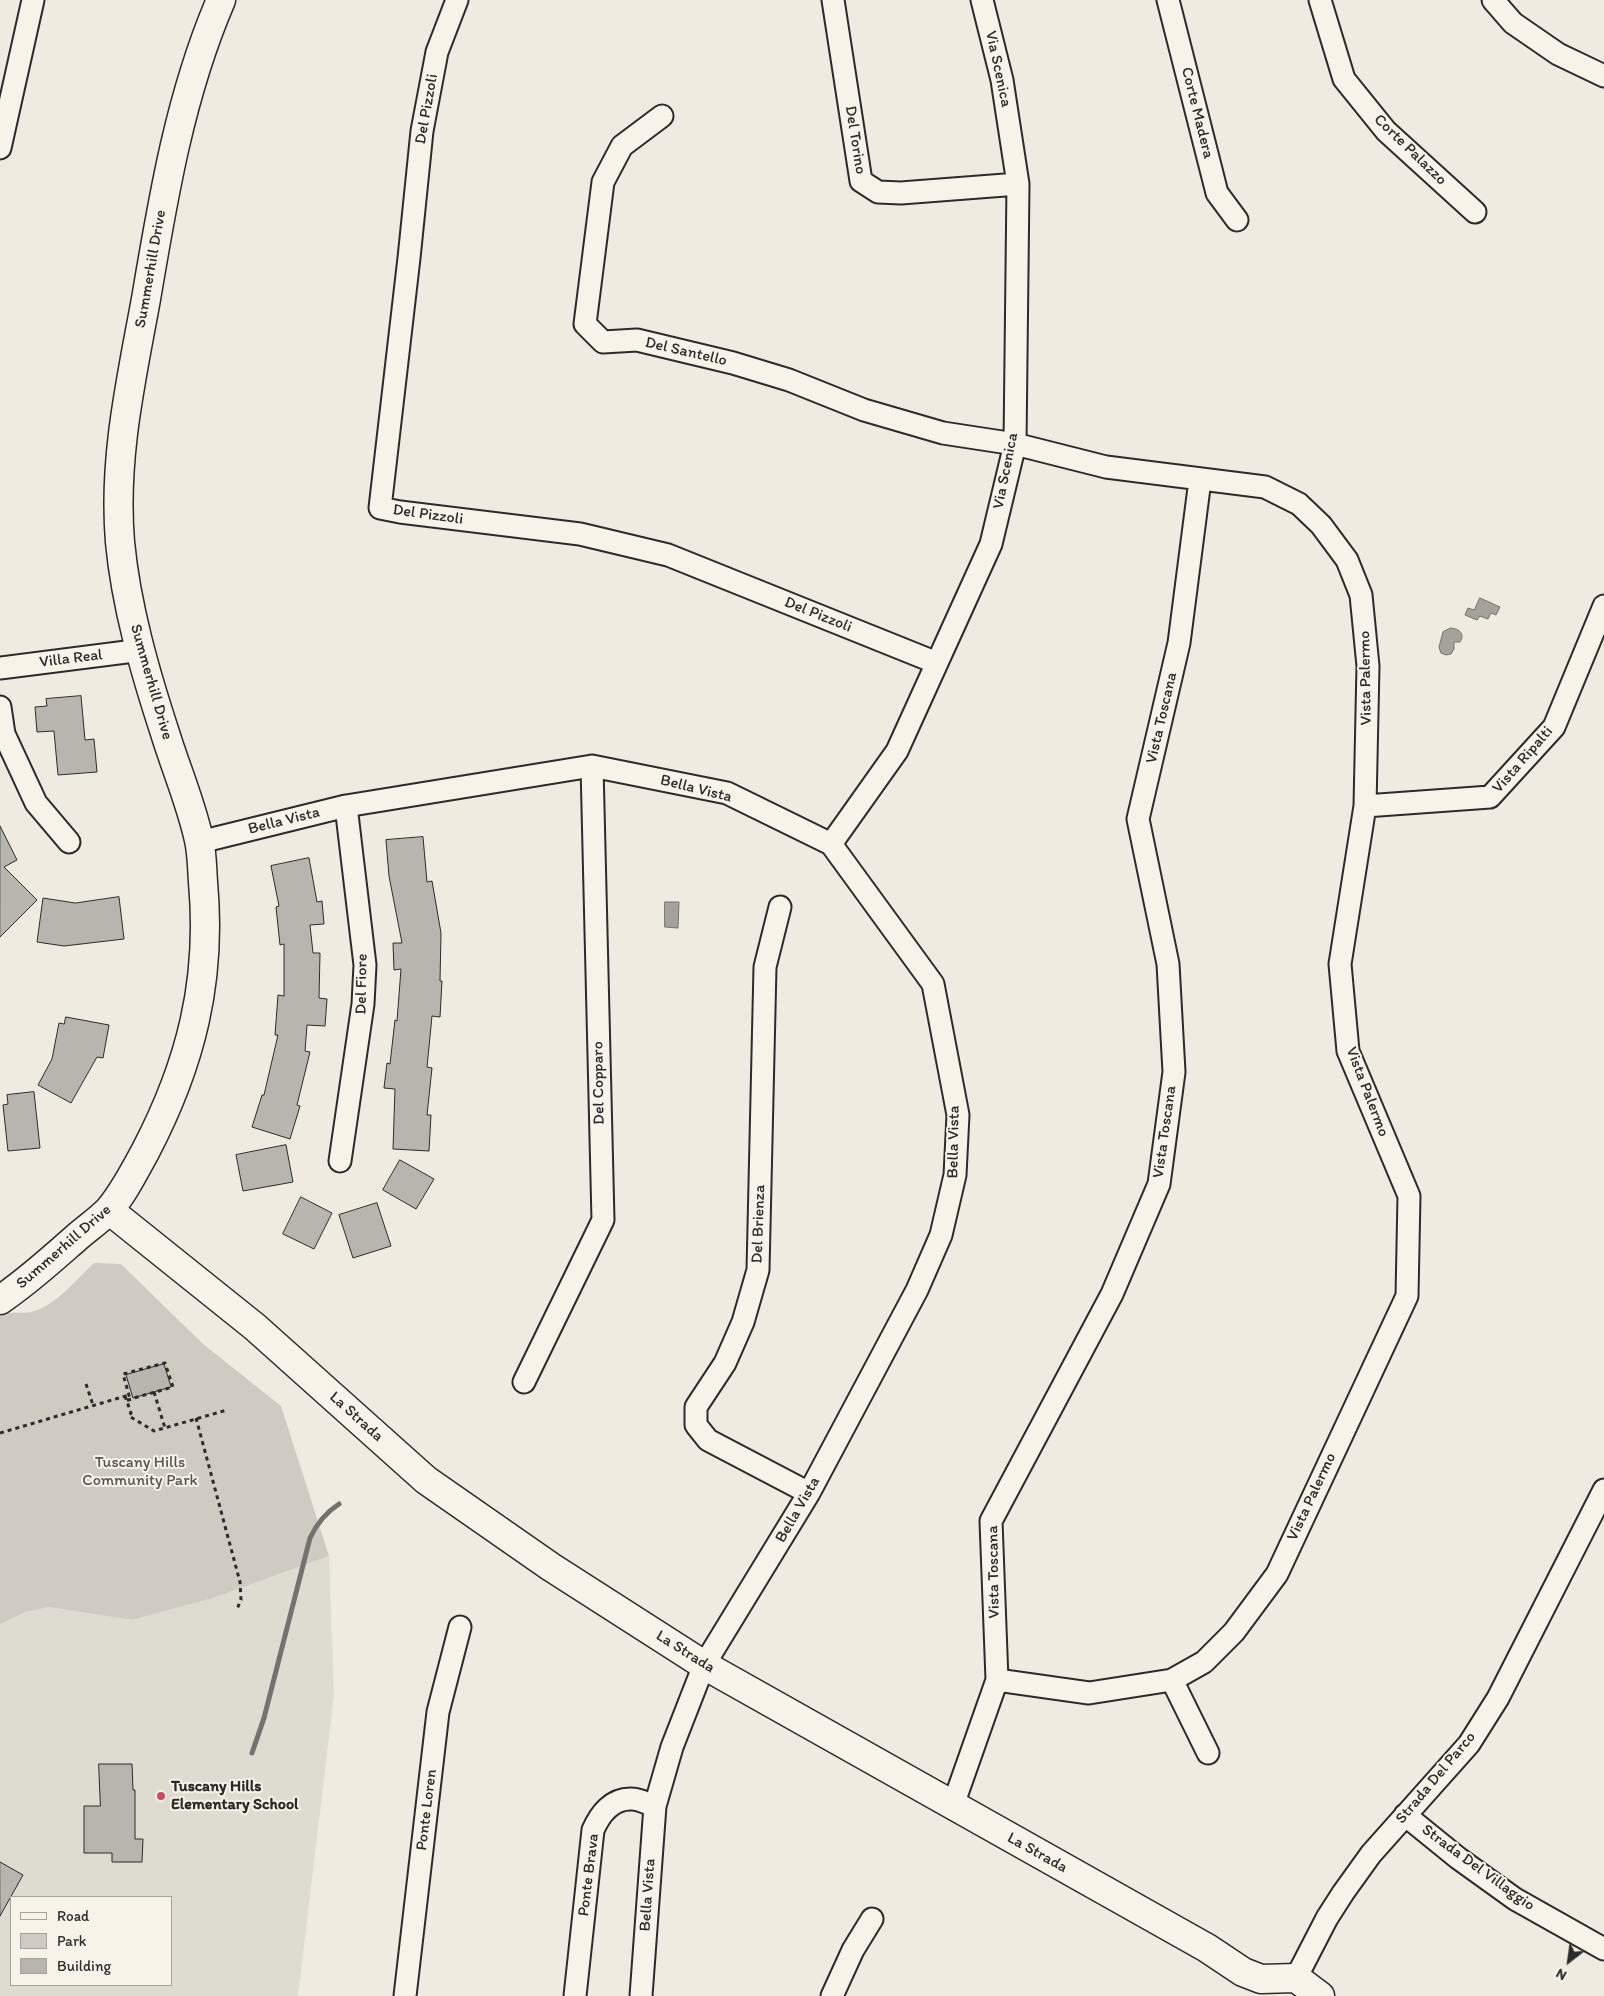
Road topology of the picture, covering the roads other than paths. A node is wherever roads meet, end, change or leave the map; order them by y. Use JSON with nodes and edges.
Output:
{"nodes":[{"id":1,"x":33,"y":0,"type":"edge"},
{"id":2,"x":221,"y":0,"type":"edge"},
{"id":3,"x":458,"y":0,"type":"edge"},
{"id":4,"x":833,"y":0,"type":"edge"},
{"id":5,"x":982,"y":0,"type":"edge"},
{"id":6,"x":1168,"y":0,"type":"edge"},
{"id":7,"x":1320,"y":0,"type":"edge"},
{"id":8,"x":1493,"y":0,"type":"edge"},
{"id":9,"x":1604,"y":76,"type":"edge"},
{"id":10,"x":662,"y":116,"type":"dead end"},
{"id":11,"x":0,"y":148,"type":"edge"},
{"id":12,"x":1018,"y":184,"type":"junction"},
{"id":13,"x":1475,"y":212,"type":"dead end"},
{"id":14,"x":1237,"y":220,"type":"dead end"},
{"id":15,"x":1015,"y":444,"type":"junction"},
{"id":16,"x":1200,"y":480,"type":"junction"},
{"id":17,"x":1604,"y":606,"type":"edge"},
{"id":18,"x":142,"y":650,"type":"junction"},
{"id":19,"x":937,"y":663,"type":"junction"},
{"id":20,"x":0,"y":668,"type":"edge"},
{"id":21,"x":0,"y":706,"type":"edge"},
{"id":22,"x":592,"y":766,"type":"junction"},
{"id":23,"x":346,"y":806,"type":"junction"},
{"id":24,"x":1365,"y":806,"type":"junction"},
{"id":25,"x":69,"y":842,"type":"dead end"},
{"id":26,"x":200,"y":842,"type":"junction"},
{"id":27,"x":831,"y":844,"type":"junction"},
{"id":28,"x":780,"y":907,"type":"dead end"},
{"id":29,"x":340,"y":1161,"type":"dead end"},
{"id":30,"x":109,"y":1210,"type":"junction"},
{"id":31,"x":0,"y":1300,"type":"edge"},
{"id":32,"x":524,"y":1382,"type":"dead end"},
{"id":33,"x":1604,"y":1490,"type":"edge"},
{"id":34,"x":809,"y":1493,"type":"junction"},
{"id":35,"x":460,"y":1627,"type":"dead end"},
{"id":36,"x":704,"y":1665,"type":"junction"},
{"id":37,"x":997,"y":1680,"type":"junction"},
{"id":38,"x":1172,"y":1680,"type":"junction"},
{"id":39,"x":1208,"y":1753,"type":"dead end"},
{"id":40,"x":953,"y":1805,"type":"junction"},
{"id":41,"x":655,"y":1806,"type":"junction"},
{"id":42,"x":1405,"y":1815,"type":"junction"},
{"id":43,"x":872,"y":1918,"type":"dead end"},
{"id":44,"x":1604,"y":1949,"type":"edge"},
{"id":45,"x":1296,"y":1978,"type":"junction"},
{"id":46,"x":405,"y":1996,"type":"edge"},
{"id":47,"x":575,"y":1996,"type":"edge"},
{"id":48,"x":641,"y":1996,"type":"edge"},
{"id":49,"x":832,"y":1996,"type":"edge"},
{"id":50,"x":1320,"y":1996,"type":"edge"}],
"edges":[{"from":1,"to":11,"type":"street"},
{"from":2,"to":18,"type":"street","name":"Summerhill Drive"},
{"from":3,"to":19,"type":"street","name":"Del Pizzoli"},
{"from":4,"to":12,"type":"street","name":"Del Torino"},
{"from":5,"to":12,"type":"street","name":"Via Scenica"},
{"from":6,"to":14,"type":"street","name":"Corte Madera"},
{"from":7,"to":13,"type":"street","name":"Corte Palazzo"},
{"from":8,"to":9,"type":"street"},
{"from":10,"to":15,"type":"street","name":"Del Santello"},
{"from":12,"to":15,"type":"street","name":"Via Scenica"},
{"from":15,"to":16,"type":"street","name":"Vista Palermo"},
{"from":15,"to":19,"type":"street","name":"Via Scenica"},
{"from":16,"to":24,"type":"street","name":"Vista Palermo"},
{"from":16,"to":37,"type":"street","name":"Vista Toscana"},
{"from":17,"to":24,"type":"street","name":"Vista Ripalti"},
{"from":18,"to":20,"type":"street","name":"Villa Real"},
{"from":18,"to":26,"type":"street","name":"Summerhill Drive"},
{"from":19,"to":27,"type":"street","name":"Via Scenica"},
{"from":21,"to":25,"type":"street"},
{"from":22,"to":23,"type":"street","name":"Bella Vista"},
{"from":22,"to":27,"type":"street","name":"Bella Vista"},
{"from":22,"to":32,"type":"street","name":"Del Copparo"},
{"from":23,"to":26,"type":"street","name":"Bella Vista"},
{"from":23,"to":29,"type":"street","name":"Del Fiore"},
{"from":24,"to":38,"type":"street","name":"Vista Palermo"},
{"from":26,"to":30,"type":"street","name":"Summerhill Drive"},
{"from":27,"to":34,"type":"street","name":"Bella Vista"},
{"from":28,"to":34,"type":"street","name":"Del Brienza"},
{"from":30,"to":31,"type":"street","name":"Summerhill Drive"},
{"from":30,"to":36,"type":"street","name":"La Strada"},
{"from":33,"to":42,"type":"street","name":"Strada Del Parco"},
{"from":34,"to":36,"type":"street","name":"Bella Vista"},
{"from":35,"to":46,"type":"street","name":"Ponte Loren"},
{"from":36,"to":40,"type":"street","name":"La Strada"},
{"from":36,"to":41,"type":"street","name":"Bella Vista"},
{"from":37,"to":38,"type":"street","name":"Vista Palermo"},
{"from":37,"to":40,"type":"street","name":"Vista Toscana"},
{"from":38,"to":39,"type":"street"},
{"from":40,"to":45,"type":"street","name":"La Strada"},
{"from":41,"to":47,"type":"street","name":"Ponte Brava"},
{"from":41,"to":48,"type":"street","name":"Bella Vista"},
{"from":42,"to":44,"type":"street","name":"Strada Del Villaggio"},
{"from":42,"to":45,"type":"street","name":"Strada Del Parco"},
{"from":43,"to":49,"type":"street"},
{"from":45,"to":50,"type":"street"}]}
